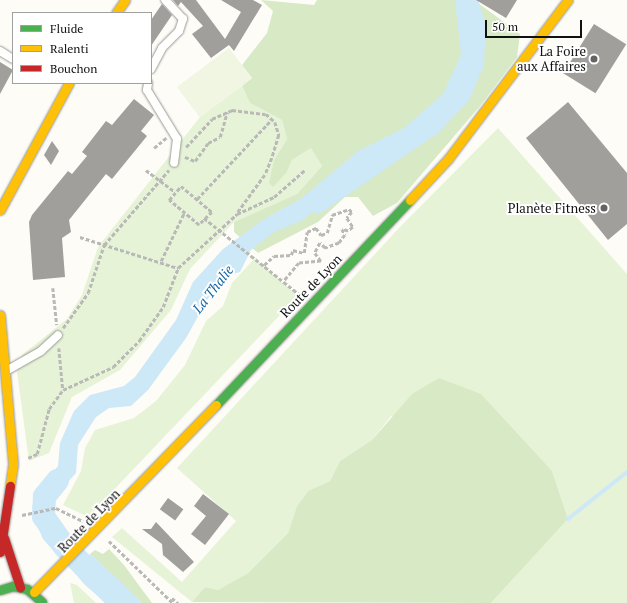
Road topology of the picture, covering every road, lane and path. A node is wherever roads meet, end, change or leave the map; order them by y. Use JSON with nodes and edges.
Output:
{"nodes":[{"id":1,"x":125,"y":0,"type":"edge"},
{"id":2,"x":165,"y":0,"type":"edge"},
{"id":3,"x":568,"y":0,"type":"edge"},
{"id":4,"x":117,"y":12,"type":"edge"},
{"id":5,"x":0,"y":51,"type":"edge"},
{"id":6,"x":12,"y":58,"type":"edge"},
{"id":7,"x":152,"y":68,"type":"edge"},
{"id":8,"x":148,"y":84,"type":"edge"},
{"id":9,"x":67,"y":86,"type":"edge"},
{"id":10,"x":228,"y":112,"type":"junction"},
{"id":11,"x":272,"y":119,"type":"junction"},
{"id":12,"x":182,"y":153,"type":"junction"},
{"id":13,"x":174,"y":163,"type":"junction"},
{"id":14,"x":146,"y":170,"type":"dead end"},
{"id":15,"x":305,"y":170,"type":"dead end"},
{"id":16,"x":161,"y":180,"type":"junction"},
{"id":17,"x":175,"y":192,"type":"junction"},
{"id":18,"x":197,"y":199,"type":"junction"},
{"id":19,"x":0,"y":210,"type":"edge"},
{"id":20,"x":184,"y":213,"type":"junction"},
{"id":21,"x":237,"y":214,"type":"junction"},
{"id":22,"x":204,"y":218,"type":"junction"},
{"id":23,"x":219,"y":229,"type":"junction"},
{"id":24,"x":80,"y":237,"type":"dead end"},
{"id":25,"x":104,"y":245,"type":"junction"},
{"id":26,"x":161,"y":261,"type":"junction"},
{"id":27,"x":264,"y":265,"type":"junction"},
{"id":28,"x":178,"y":268,"type":"junction"},
{"id":29,"x":284,"y":281,"type":"junction"},
{"id":30,"x":53,"y":288,"type":"dead end"},
{"id":31,"x":299,"y":294,"type":"dead end"},
{"id":32,"x":0,"y":314,"type":"edge"},
{"id":33,"x":58,"y":335,"type":"junction"},
{"id":34,"x":5,"y":371,"type":"junction"},
{"id":35,"x":63,"y":390,"type":"junction"},
{"id":36,"x":13,"y":464,"type":"junction"},
{"id":37,"x":0,"y":500,"type":"edge"},
{"id":38,"x":10,"y":502,"type":"junction"},
{"id":39,"x":27,"y":514,"type":"dead end"},
{"id":40,"x":97,"y":530,"type":"junction"},
{"id":41,"x":4,"y":538,"type":"junction"},
{"id":42,"x":0,"y":552,"type":"edge"},
{"id":43,"x":58,"y":572,"type":"junction"},
{"id":44,"x":20,"y":587,"type":"junction"},
{"id":45,"x":0,"y":590,"type":"edge"},
{"id":46,"x":34,"y":592,"type":"junction"},
{"id":47,"x":171,"y":598,"type":"junction"},
{"id":48,"x":42,"y":602,"type":"edge"},
{"id":49,"x":173,"y":603,"type":"edge"},
{"id":50,"x":178,"y":603,"type":"edge"}],
"edges":[{"from":1,"to":4,"type":"main road"},
{"from":2,"to":7,"type":"lane"},
{"from":3,"to":40,"type":"main road","name":"Route de Lyon"},
{"from":5,"to":6,"type":"lane"},
{"from":8,"to":13,"type":"lane"},
{"from":9,"to":19,"type":"main road"},
{"from":10,"to":11,"type":"path"},
{"from":10,"to":12,"type":"path"},
{"from":10,"to":12,"type":"path"},
{"from":11,"to":18,"type":"path"},
{"from":11,"to":21,"type":"path"},
{"from":12,"to":13,"type":"path"},
{"from":13,"to":16,"type":"path"},
{"from":14,"to":16,"type":"path"},
{"from":15,"to":21,"type":"path"},
{"from":16,"to":17,"type":"path"},
{"from":16,"to":25,"type":"path"},
{"from":17,"to":18,"type":"path"},
{"from":17,"to":20,"type":"path"},
{"from":18,"to":22,"type":"path"},
{"from":20,"to":22,"type":"path"},
{"from":20,"to":26,"type":"path"},
{"from":21,"to":23,"type":"path"},
{"from":22,"to":23,"type":"path"},
{"from":23,"to":27,"type":"path"},
{"from":23,"to":28,"type":"path"},
{"from":24,"to":25,"type":"path"},
{"from":25,"to":26,"type":"path"},
{"from":25,"to":33,"type":"path"},
{"from":26,"to":28,"type":"path"},
{"from":27,"to":29,"type":"path"},
{"from":27,"to":29,"type":"path"},
{"from":28,"to":35,"type":"path"},
{"from":29,"to":31,"type":"path"},
{"from":30,"to":33,"type":"path"},
{"from":32,"to":34,"type":"main road"},
{"from":33,"to":34,"type":"lane"},
{"from":33,"to":35,"type":"path"},
{"from":34,"to":36,"type":"main road"},
{"from":35,"to":36,"type":"path"},
{"from":36,"to":38,"type":"main road"},
{"from":37,"to":38,"type":"lane"},
{"from":38,"to":41,"type":"main road"},
{"from":39,"to":40,"type":"path"},
{"from":40,"to":43,"type":"main road","name":"Route de Lyon"},
{"from":40,"to":47,"type":"path"},
{"from":41,"to":42,"type":"main road"},
{"from":41,"to":44,"type":"main road"},
{"from":43,"to":46,"type":"main road","name":"Route de Lyon"},
{"from":43,"to":48,"type":"main road","name":"Route de Lyon"},
{"from":44,"to":45,"type":"main road"},
{"from":44,"to":46,"type":"main road"},
{"from":46,"to":48,"type":"main road"},
{"from":47,"to":49,"type":"path"},
{"from":47,"to":50,"type":"path"}]}
